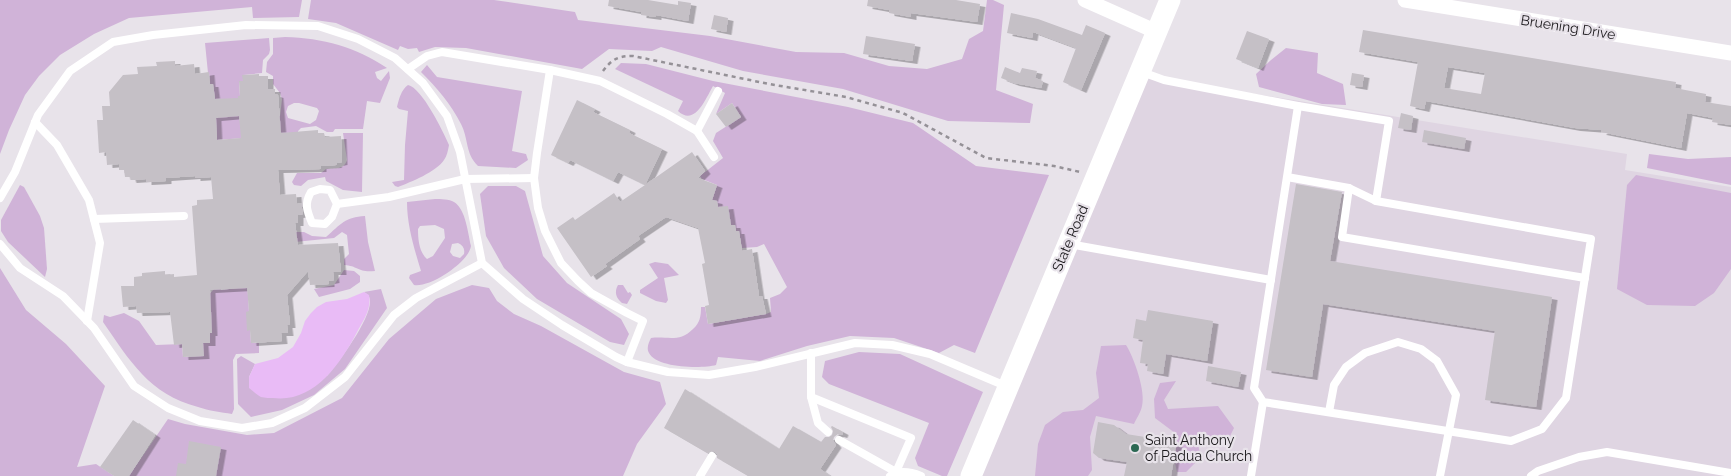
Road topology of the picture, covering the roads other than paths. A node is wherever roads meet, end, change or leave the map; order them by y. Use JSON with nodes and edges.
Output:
{"nodes":[{"id":1,"x":1085,"y":0,"type":"edge"},
{"id":2,"x":1170,"y":0,"type":"edge"},
{"id":3,"x":1405,"y":0,"type":"edge"},
{"id":4,"x":1157,"y":32,"type":"junction"},
{"id":5,"x":1731,"y":53,"type":"edge"},
{"id":6,"x":408,"y":69,"type":"junction"},
{"id":7,"x":550,"y":70,"type":"junction"},
{"id":8,"x":1140,"y":71,"type":"junction"},
{"id":9,"x":718,"y":91,"type":"dead end"},
{"id":10,"x":1298,"y":106,"type":"junction"},
{"id":11,"x":35,"y":122,"type":"junction"},
{"id":12,"x":696,"y":131,"type":"junction"},
{"id":13,"x":714,"y":157,"type":"dead end"},
{"id":14,"x":1287,"y":176,"type":"junction"},
{"id":15,"x":534,"y":178,"type":"junction"},
{"id":16,"x":465,"y":179,"type":"junction"},
{"id":17,"x":1349,"y":188,"type":"junction"},
{"id":18,"x":0,"y":198,"type":"edge"},
{"id":19,"x":1376,"y":201,"type":"junction"},
{"id":20,"x":337,"y":204,"type":"junction"},
{"id":21,"x":184,"y":216,"type":"dead end"},
{"id":22,"x":94,"y":219,"type":"junction"},
{"id":23,"x":0,"y":244,"type":"edge"},
{"id":24,"x":1067,"y":244,"type":"junction"},
{"id":25,"x":482,"y":263,"type":"junction"},
{"id":26,"x":1585,"y":278,"type":"junction"},
{"id":27,"x":1271,"y":280,"type":"junction"},
{"id":28,"x":87,"y":321,"type":"junction"},
{"id":29,"x":811,"y":353,"type":"junction"},
{"id":30,"x":627,"y":362,"type":"junction"},
{"id":31,"x":1008,"y":387,"type":"junction"},
{"id":32,"x":812,"y":397,"type":"junction"},
{"id":33,"x":1263,"y":402,"type":"junction"},
{"id":34,"x":1329,"y":412,"type":"junction"},
{"id":35,"x":1448,"y":431,"type":"junction"},
{"id":36,"x":828,"y":432,"type":"dead end"},
{"id":37,"x":839,"y":440,"type":"dead end"},
{"id":38,"x":712,"y":456,"type":"dead end"},
{"id":39,"x":1731,"y":473,"type":"edge"},
{"id":40,"x":893,"y":474,"type":"edge"},
{"id":41,"x":700,"y":476,"type":"edge"},
{"id":42,"x":921,"y":476,"type":"edge"},
{"id":43,"x":971,"y":476,"type":"edge"},
{"id":44,"x":1251,"y":476,"type":"edge"},
{"id":45,"x":1440,"y":476,"type":"edge"},
{"id":46,"x":1531,"y":476,"type":"edge"}],
"edges":[{"from":1,"to":4,"type":"street"},
{"from":2,"to":4,"type":"main road","name":"State Road"},
{"from":3,"to":5,"type":"street","name":"Bruening Drive"},
{"from":4,"to":8,"type":"main road","name":"State Road"},
{"from":6,"to":7,"type":"lane"},
{"from":6,"to":11,"type":"lane"},
{"from":6,"to":16,"type":"lane"},
{"from":7,"to":12,"type":"lane"},
{"from":7,"to":15,"type":"lane"},
{"from":8,"to":10,"type":"lane"},
{"from":8,"to":24,"type":"main road","name":"State Road"},
{"from":9,"to":12,"type":"lane"},
{"from":10,"to":14,"type":"lane"},
{"from":10,"to":19,"type":"lane"},
{"from":11,"to":18,"type":"lane"},
{"from":11,"to":22,"type":"lane"},
{"from":12,"to":13,"type":"lane"},
{"from":14,"to":17,"type":"lane"},
{"from":14,"to":27,"type":"lane"},
{"from":15,"to":16,"type":"lane"},
{"from":15,"to":30,"type":"lane"},
{"from":16,"to":20,"type":"lane"},
{"from":16,"to":25,"type":"lane"},
{"from":17,"to":19,"type":"lane"},
{"from":17,"to":26,"type":"lane"},
{"from":19,"to":26,"type":"lane"},
{"from":20,"to":20,"type":"lane"},
{"from":21,"to":22,"type":"lane"},
{"from":22,"to":28,"type":"lane"},
{"from":23,"to":28,"type":"lane"},
{"from":24,"to":27,"type":"lane"},
{"from":24,"to":31,"type":"main road","name":"State Road"},
{"from":25,"to":28,"type":"lane"},
{"from":25,"to":30,"type":"lane"},
{"from":26,"to":35,"type":"lane"},
{"from":27,"to":33,"type":"lane"},
{"from":29,"to":30,"type":"lane"},
{"from":29,"to":31,"type":"lane"},
{"from":29,"to":32,"type":"lane"},
{"from":31,"to":43,"type":"main road","name":"State Road"},
{"from":32,"to":36,"type":"lane"},
{"from":32,"to":40,"type":"lane"},
{"from":33,"to":34,"type":"lane"},
{"from":33,"to":44,"type":"lane"},
{"from":34,"to":35,"type":"lane"},
{"from":34,"to":35,"type":"lane"},
{"from":35,"to":45,"type":"lane"},
{"from":37,"to":40,"type":"lane"},
{"from":38,"to":41,"type":"lane"},
{"from":39,"to":46,"type":"lane"},
{"from":40,"to":42,"type":"lane"}]}
